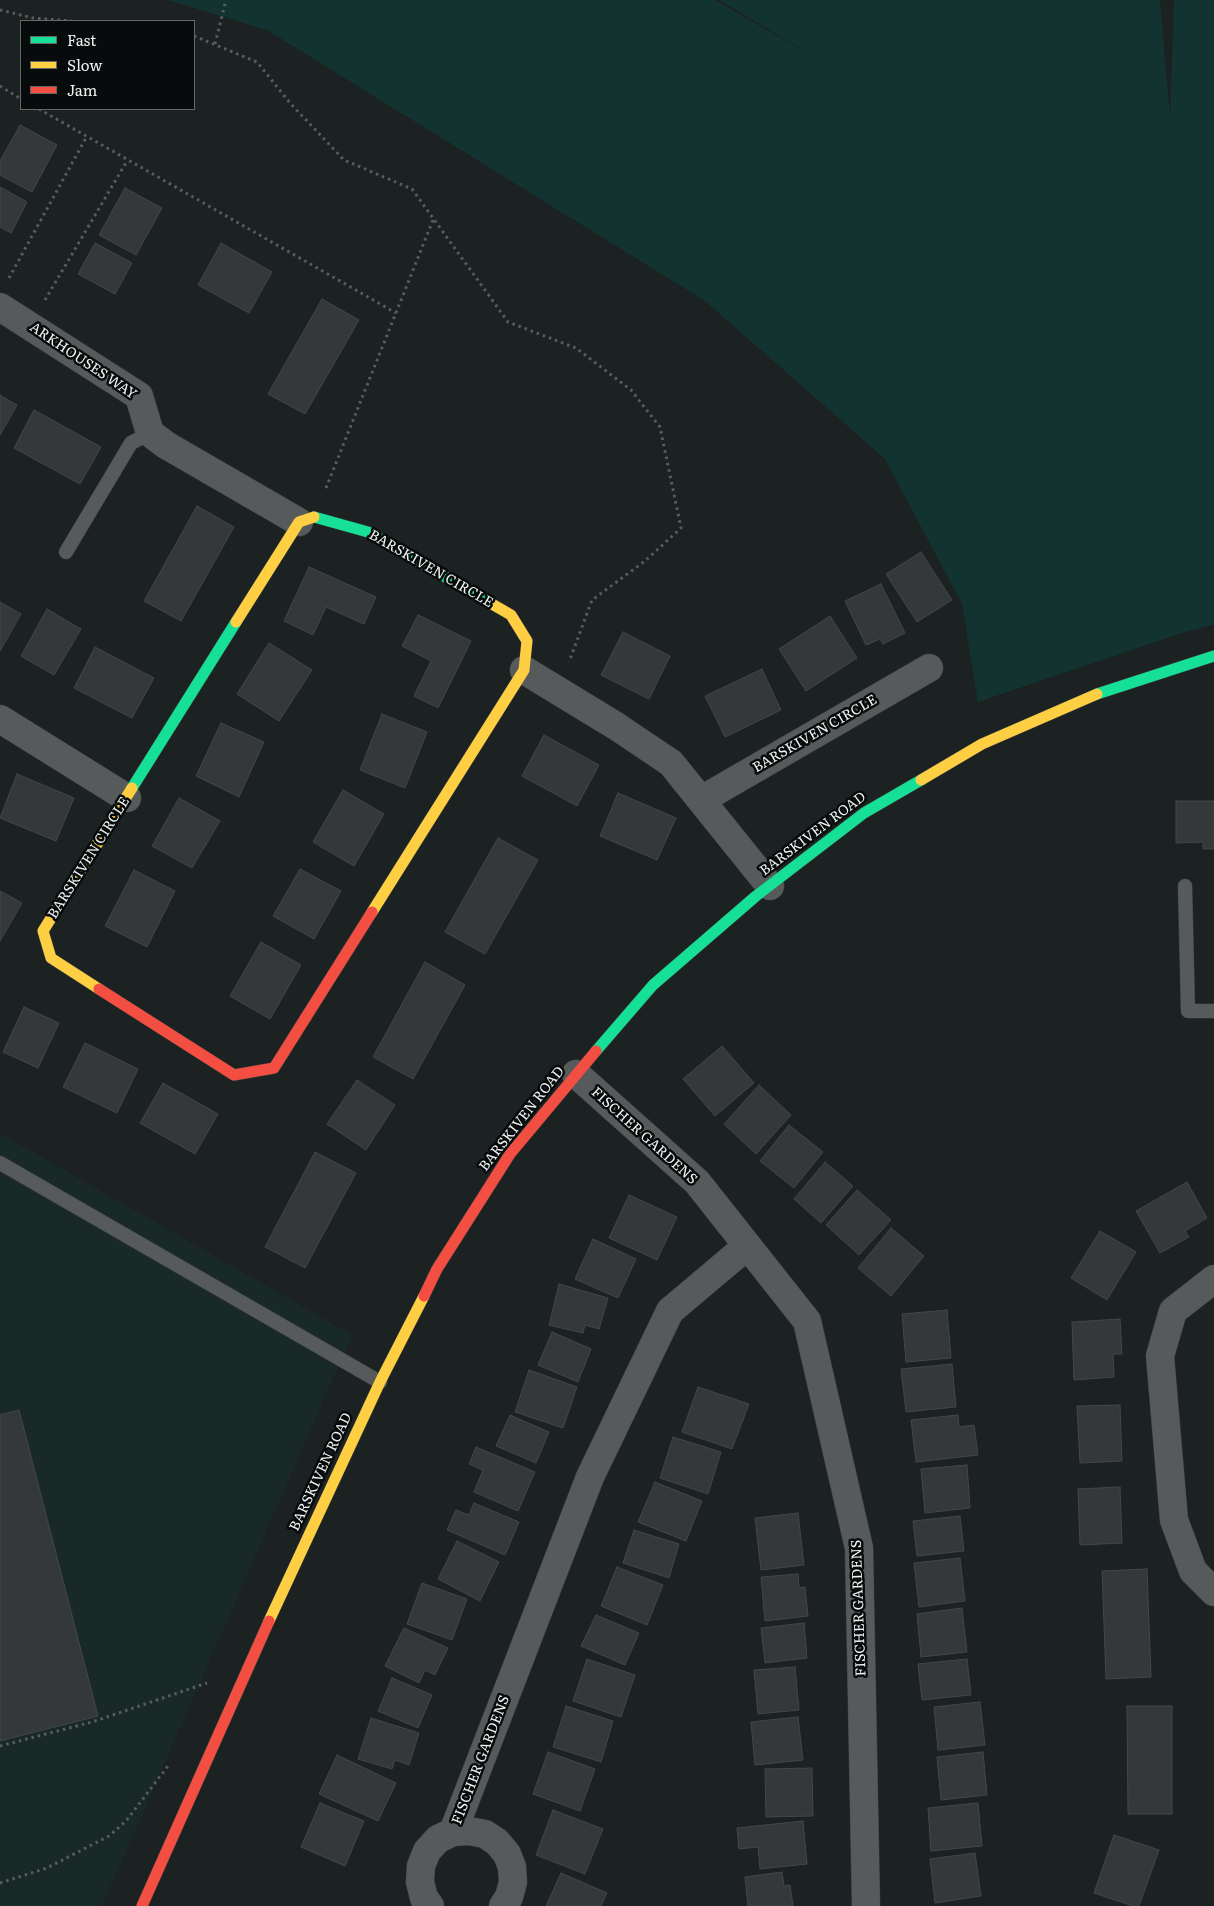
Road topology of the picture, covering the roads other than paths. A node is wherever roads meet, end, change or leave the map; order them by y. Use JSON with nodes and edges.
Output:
{"nodes":[{"id":1,"x":2,"y":297,"type":"edge"},
{"id":2,"x":150,"y":434,"type":"junction"},
{"id":3,"x":307,"y":520,"type":"junction"},
{"id":4,"x":66,"y":552,"type":"dead end"},
{"id":5,"x":1214,"y":656,"type":"edge"},
{"id":6,"x":929,"y":668,"type":"dead end"},
{"id":7,"x":524,"y":670,"type":"junction"},
{"id":8,"x":0,"y":719,"type":"edge"},
{"id":9,"x":127,"y":798,"type":"junction"},
{"id":10,"x":701,"y":800,"type":"junction"},
{"id":11,"x":770,"y":886,"type":"junction"},
{"id":12,"x":1185,"y":886,"type":"dead end"},
{"id":13,"x":1214,"y":1011,"type":"edge"},
{"id":14,"x":576,"y":1074,"type":"junction"},
{"id":15,"x":0,"y":1164,"type":"edge"},
{"id":16,"x":747,"y":1246,"type":"junction"},
{"id":17,"x":1214,"y":1279,"type":"edge"},
{"id":18,"x":380,"y":1382,"type":"junction"},
{"id":19,"x":1214,"y":1592,"type":"edge"},
{"id":20,"x":453,"y":1832,"type":"junction"},
{"id":21,"x":142,"y":1906,"type":"edge"},
{"id":22,"x":430,"y":1906,"type":"edge"},
{"id":23,"x":503,"y":1906,"type":"edge"},
{"id":24,"x":866,"y":1906,"type":"edge"}],
"edges":[{"from":1,"to":2,"type":"street","name":"ARKHOUSES WAY"},
{"from":2,"to":3,"type":"street"},
{"from":2,"to":4,"type":"lane"},
{"from":3,"to":7,"type":"street","name":"BARSKIVEN CIRCLE"},
{"from":3,"to":9,"type":"street","name":"BARSKIVEN CIRCLE"},
{"from":5,"to":11,"type":"street","name":"BARSKIVEN ROAD"},
{"from":6,"to":10,"type":"street","name":"BARSKIVEN CIRCLE"},
{"from":7,"to":9,"type":"street","name":"BARSKIVEN CIRCLE"},
{"from":7,"to":10,"type":"street"},
{"from":8,"to":9,"type":"street"},
{"from":10,"to":11,"type":"street"},
{"from":11,"to":14,"type":"street","name":"BARSKIVEN ROAD"},
{"from":12,"to":13,"type":"lane"},
{"from":14,"to":16,"type":"street","name":"FISCHER GARDENS"},
{"from":14,"to":18,"type":"street","name":"BARSKIVEN ROAD"},
{"from":15,"to":18,"type":"lane"},
{"from":16,"to":20,"type":"street","name":"FISCHER GARDENS"},
{"from":16,"to":24,"type":"street","name":"FISCHER GARDENS"},
{"from":17,"to":19,"type":"street"},
{"from":18,"to":21,"type":"street","name":"BARSKIVEN ROAD"},
{"from":20,"to":22,"type":"street"},
{"from":20,"to":23,"type":"street"}]}
